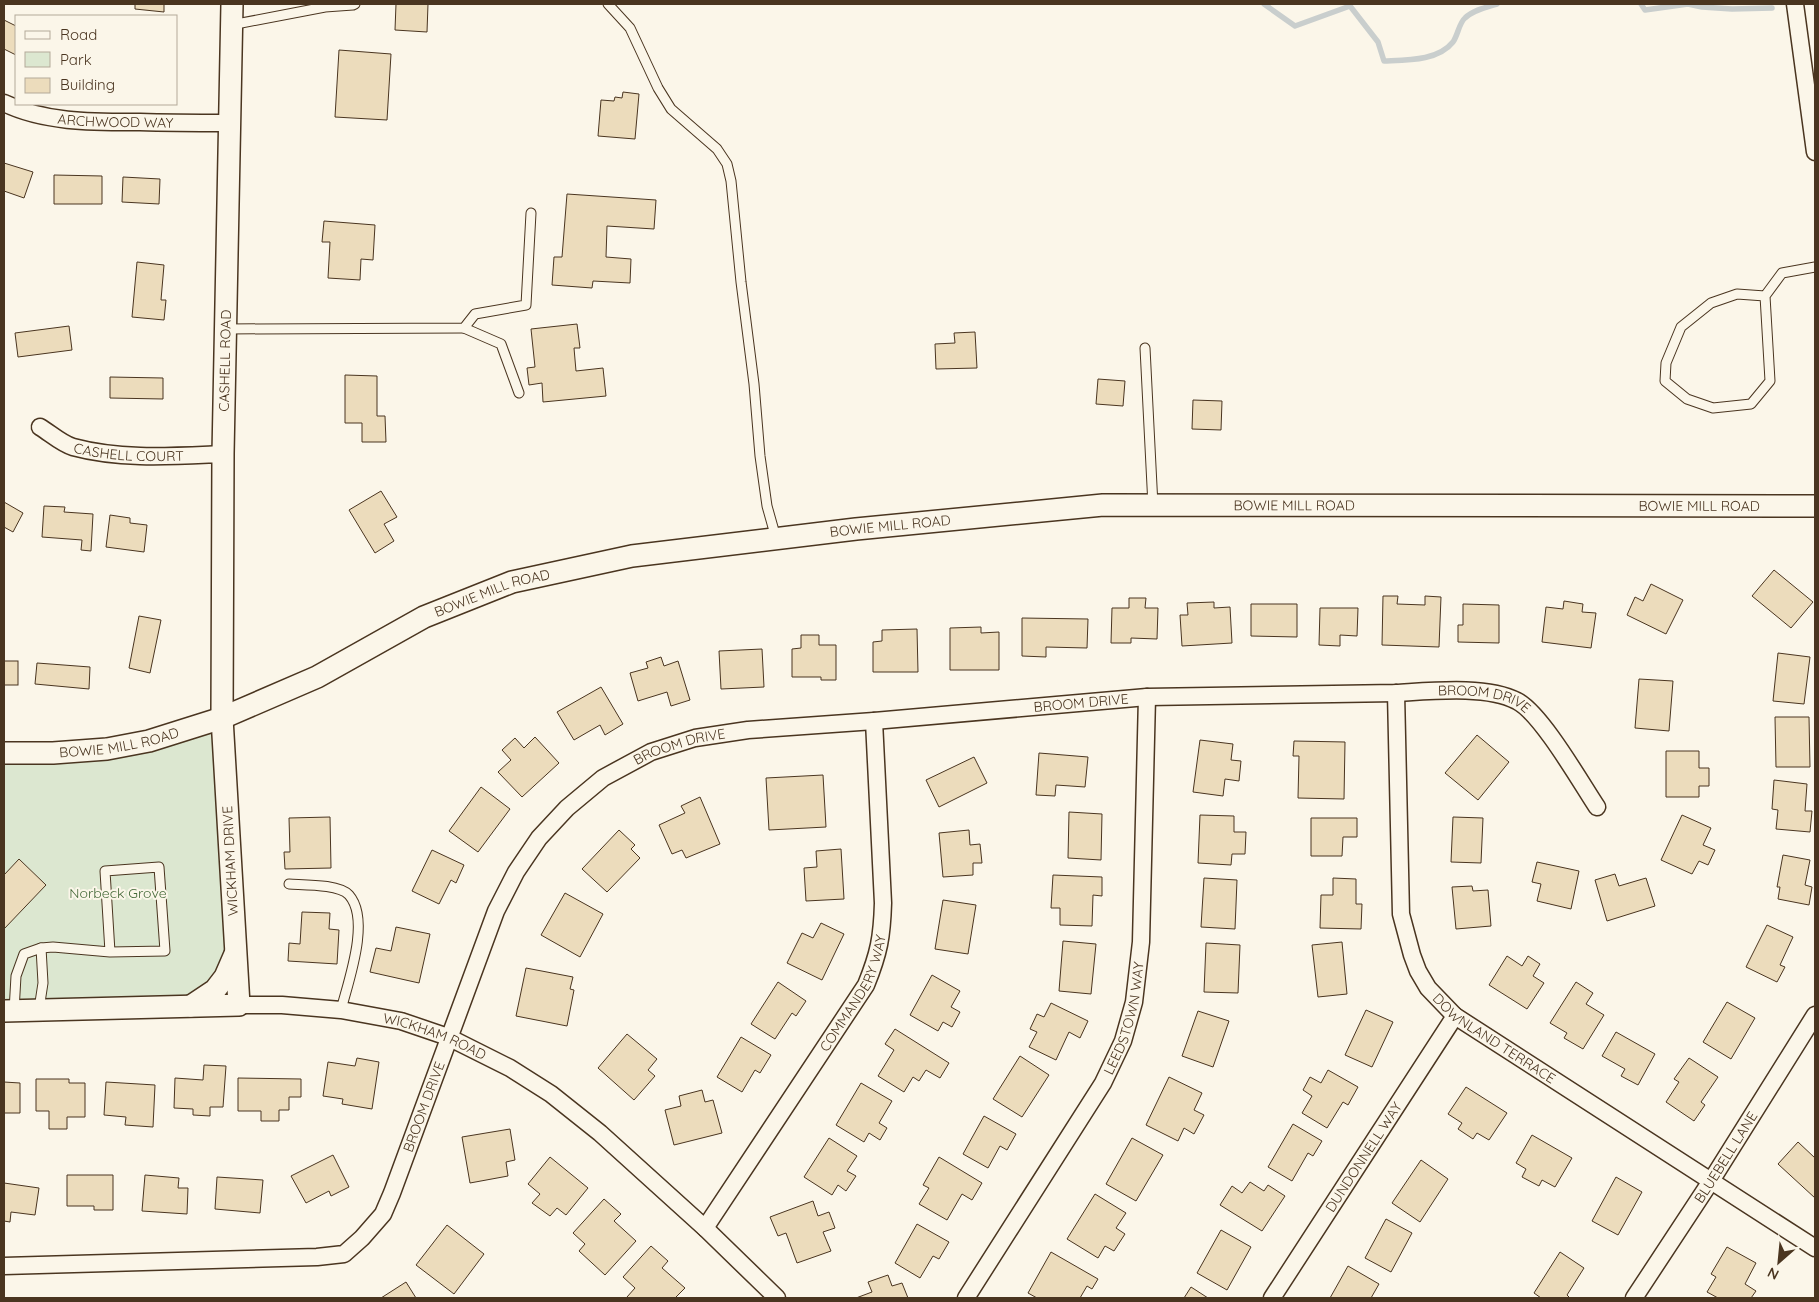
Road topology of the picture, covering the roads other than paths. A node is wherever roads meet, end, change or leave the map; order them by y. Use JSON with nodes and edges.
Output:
{"nodes":[{"id":1,"x":355,"y":4,"type":"edge"},
{"id":2,"x":608,"y":4,"type":"edge"},
{"id":3,"x":1795,"y":4,"type":"edge"},
{"id":4,"x":231,"y":14,"type":"edge"},
{"id":5,"x":4,"y":102,"type":"edge"},
{"id":6,"x":229,"y":123,"type":"junction"},
{"id":7,"x":1815,"y":152,"type":"edge"},
{"id":8,"x":531,"y":213,"type":"dead end"},
{"id":9,"x":1815,"y":267,"type":"edge"},
{"id":10,"x":1765,"y":296,"type":"junction"},
{"id":11,"x":464,"y":328,"type":"junction"},
{"id":12,"x":225,"y":329,"type":"junction"},
{"id":13,"x":1145,"y":348,"type":"dead end"},
{"id":14,"x":519,"y":393,"type":"dead end"},
{"id":15,"x":40,"y":427,"type":"dead end"},
{"id":16,"x":223,"y":454,"type":"junction"},
{"id":17,"x":1153,"y":506,"type":"junction"},
{"id":18,"x":1815,"y":506,"type":"edge"},
{"id":19,"x":776,"y":539,"type":"junction"},
{"id":20,"x":1396,"y":693,"type":"junction"},
{"id":21,"x":1147,"y":697,"type":"junction"},
{"id":22,"x":222,"y":718,"type":"junction"},
{"id":23,"x":874,"y":722,"type":"junction"},
{"id":24,"x":4,"y":753,"type":"edge"},
{"id":25,"x":1597,"y":807,"type":"dead end"},
{"id":26,"x":290,"y":884,"type":"dead end"},
{"id":27,"x":41,"y":948,"type":"junction"},
{"id":28,"x":236,"y":951,"type":"junction"},
{"id":29,"x":110,"y":952,"type":"junction"},
{"id":30,"x":239,"y":1005,"type":"junction"},
{"id":31,"x":190,"y":1006,"type":"junction"},
{"id":32,"x":38,"y":1010,"type":"junction"},
{"id":33,"x":341,"y":1010,"type":"junction"},
{"id":34,"x":9,"y":1011,"type":"edge"},
{"id":35,"x":1815,"y":1014,"type":"edge"},
{"id":36,"x":1456,"y":1016,"type":"junction"},
{"id":37,"x":448,"y":1037,"type":"junction"},
{"id":38,"x":1711,"y":1181,"type":"junction"},
{"id":39,"x":705,"y":1228,"type":"junction"},
{"id":40,"x":1815,"y":1248,"type":"edge"},
{"id":41,"x":4,"y":1266,"type":"edge"},
{"id":42,"x":777,"y":1298,"type":"edge"},
{"id":43,"x":966,"y":1298,"type":"edge"},
{"id":44,"x":1272,"y":1298,"type":"edge"},
{"id":45,"x":1634,"y":1298,"type":"edge"}],
"edges":[{"from":1,"to":4,"type":"lane"},
{"from":2,"to":19,"type":"lane"},
{"from":3,"to":7,"type":"street"},
{"from":4,"to":6,"type":"street","name":"CASHELL ROAD"},
{"from":5,"to":6,"type":"street","name":"ARCHWOOD WAY"},
{"from":6,"to":12,"type":"street","name":"CASHELL ROAD"},
{"from":8,"to":11,"type":"lane"},
{"from":9,"to":10,"type":"lane"},
{"from":10,"to":10,"type":"lane"},
{"from":11,"to":12,"type":"lane"},
{"from":11,"to":14,"type":"lane"},
{"from":12,"to":16,"type":"street","name":"CASHELL ROAD"},
{"from":13,"to":17,"type":"lane"},
{"from":15,"to":16,"type":"street","name":"CASHELL COURT"},
{"from":16,"to":22,"type":"street","name":"CASHELL ROAD"},
{"from":17,"to":18,"type":"street","name":"BOWIE MILL ROAD"},
{"from":17,"to":19,"type":"street","name":"BOWIE MILL ROAD"},
{"from":19,"to":22,"type":"street","name":"BOWIE MILL ROAD"},
{"from":20,"to":21,"type":"street","name":"BROOM DRIVE"},
{"from":20,"to":25,"type":"street","name":"BROOM DRIVE"},
{"from":20,"to":36,"type":"street","name":"DOWNLAND TERRACE"},
{"from":21,"to":23,"type":"street","name":"BROOM DRIVE"},
{"from":21,"to":43,"type":"street","name":"LEEDSTOWN WAY"},
{"from":22,"to":24,"type":"street","name":"BOWIE MILL ROAD"},
{"from":22,"to":28,"type":"street","name":"WICKHAM DRIVE"},
{"from":23,"to":37,"type":"street","name":"BROOM DRIVE"},
{"from":23,"to":39,"type":"street","name":"COMMANDERY WAY"},
{"from":26,"to":33,"type":"lane"},
{"from":27,"to":29,"type":"lane"},
{"from":27,"to":32,"type":"lane"},
{"from":27,"to":34,"type":"lane"},
{"from":28,"to":30,"type":"street","name":"WICKHAM DRIVE"},
{"from":28,"to":31,"type":"street"},
{"from":29,"to":29,"type":"lane"},
{"from":30,"to":31,"type":"street","name":"WICKHAM ROAD"},
{"from":30,"to":33,"type":"street","name":"WICKHAM ROAD"},
{"from":31,"to":32,"type":"street","name":"WICKHAM ROAD"},
{"from":32,"to":34,"type":"street","name":"WICKHAM ROAD"},
{"from":33,"to":37,"type":"street","name":"WICKHAM ROAD"},
{"from":35,"to":38,"type":"street","name":"BLUEBELL LANE"},
{"from":36,"to":38,"type":"street","name":"DOWNLAND TERRACE"},
{"from":36,"to":44,"type":"street","name":"DUNDONNELL WAY"},
{"from":37,"to":39,"type":"street","name":"WICKHAM ROAD"},
{"from":37,"to":41,"type":"street","name":"BROOM DRIVE"},
{"from":38,"to":40,"type":"street","name":"DOWNLAND TERRACE"},
{"from":38,"to":45,"type":"street","name":"BLUEBELL LANE"},
{"from":39,"to":42,"type":"street","name":"WICKHAM ROAD"}]}
